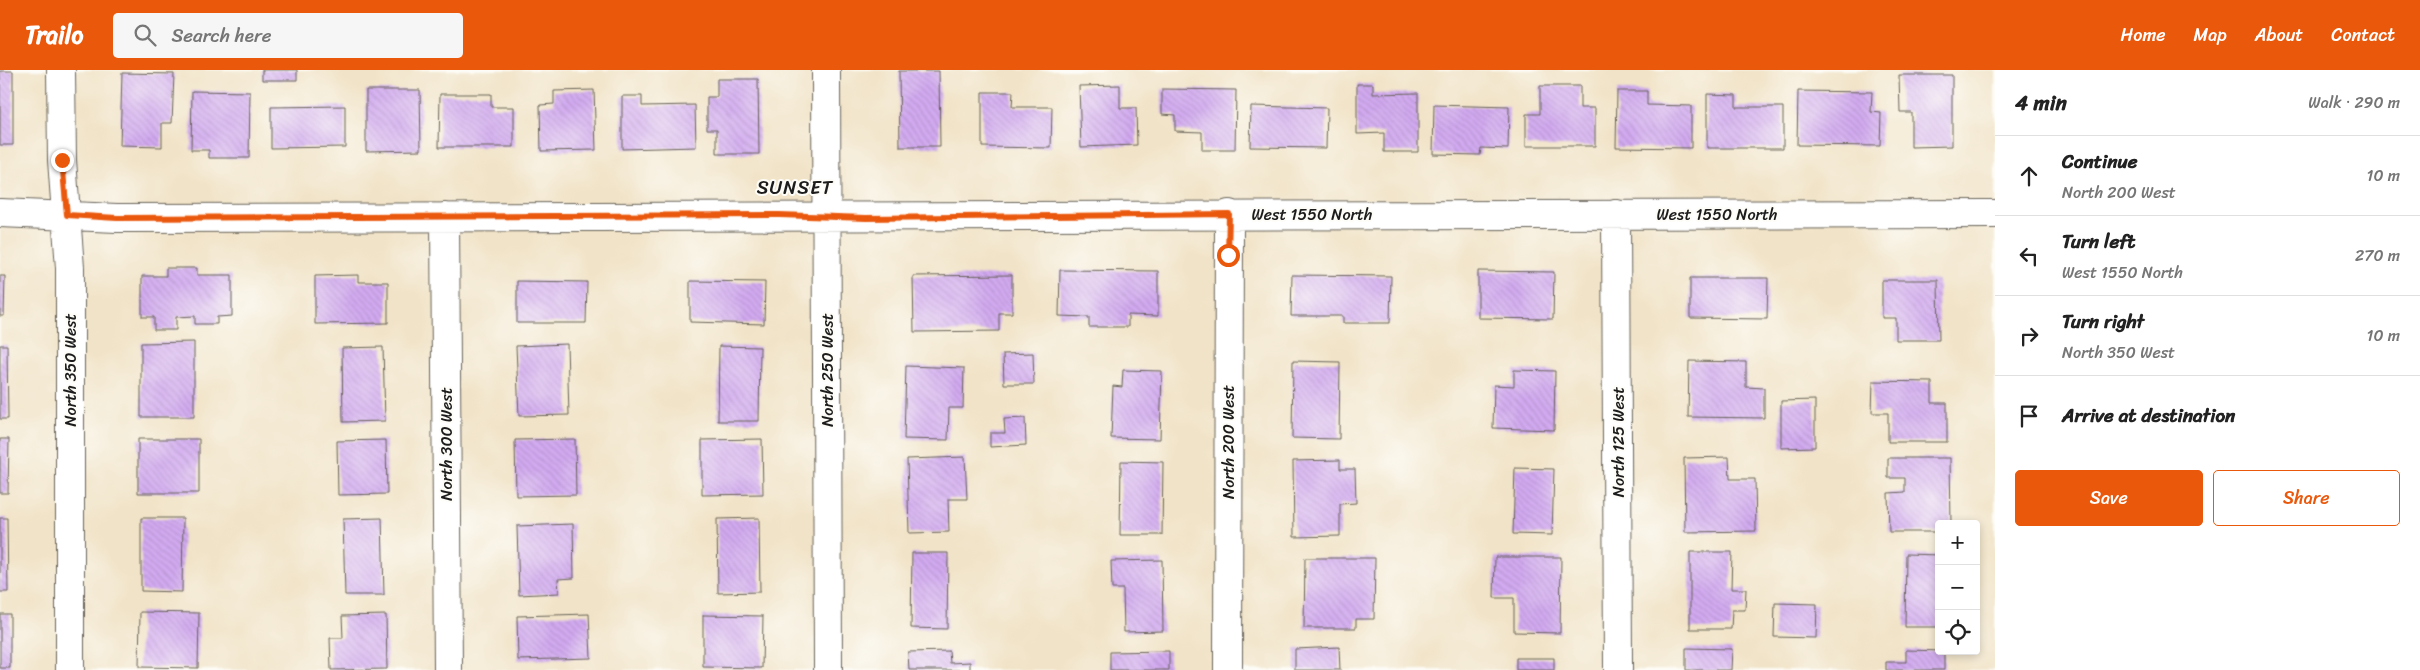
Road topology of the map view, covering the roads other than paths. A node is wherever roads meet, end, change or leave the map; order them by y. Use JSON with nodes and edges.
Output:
{"nodes":[{"id":1,"x":61,"y":70,"type":"edge"},
{"id":2,"x":826,"y":70,"type":"edge"},
{"id":3,"x":0,"y":213,"type":"edge"},
{"id":4,"x":1229,"y":214,"type":"junction"},
{"id":5,"x":1616,"y":214,"type":"junction"},
{"id":6,"x":1995,"y":214,"type":"edge"},
{"id":7,"x":67,"y":215,"type":"junction"},
{"id":8,"x":444,"y":217,"type":"junction"},
{"id":9,"x":826,"y":217,"type":"junction"},
{"id":10,"x":70,"y":670,"type":"edge"},
{"id":11,"x":448,"y":670,"type":"edge"},
{"id":12,"x":828,"y":670,"type":"edge"},
{"id":13,"x":1228,"y":670,"type":"edge"},
{"id":14,"x":1618,"y":670,"type":"edge"}],
"edges":[{"from":1,"to":7,"type":"street","name":"North 350 West"},
{"from":2,"to":9,"type":"street","name":"North 250 West"},
{"from":3,"to":7,"type":"street","name":"West 1550 North"},
{"from":4,"to":5,"type":"street","name":"West 1550 North"},
{"from":4,"to":9,"type":"street","name":"West 1550 North"},
{"from":4,"to":13,"type":"street","name":"North 200 West"},
{"from":5,"to":6,"type":"street","name":"West 1550 North"},
{"from":5,"to":14,"type":"street","name":"North 125 West"},
{"from":7,"to":8,"type":"street","name":"West 1550 North"},
{"from":7,"to":10,"type":"street","name":"North 350 West"},
{"from":8,"to":9,"type":"street","name":"West 1550 North"},
{"from":8,"to":11,"type":"street","name":"North 300 West"},
{"from":9,"to":12,"type":"street","name":"North 250 West"}]}
